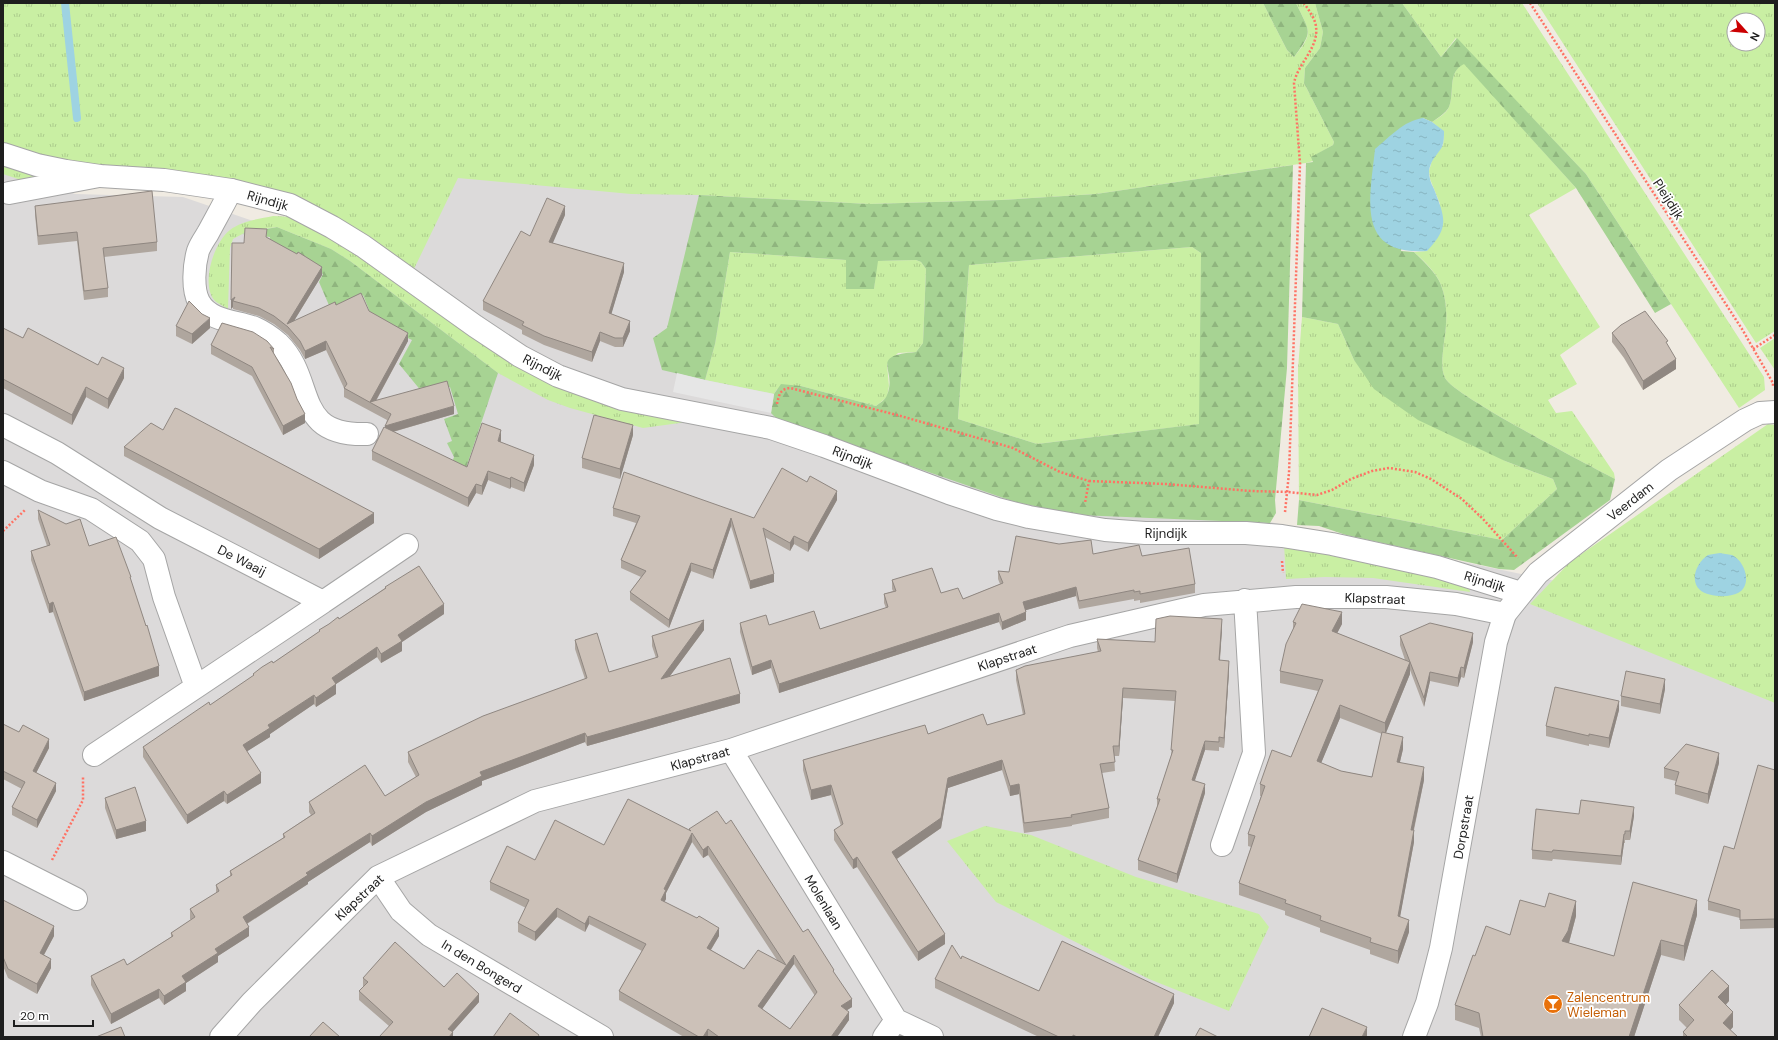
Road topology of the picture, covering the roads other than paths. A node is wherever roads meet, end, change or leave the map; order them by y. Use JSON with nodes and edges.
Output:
{"nodes":[{"id":1,"x":3,"y":154,"type":"edge"},
{"id":2,"x":100,"y":176,"type":"junction"},
{"id":3,"x":231,"y":190,"type":"junction"},
{"id":4,"x":9,"y":193,"type":"dead end"},
{"id":5,"x":1773,"y":412,"type":"edge"},
{"id":6,"x":3,"y":425,"type":"edge"},
{"id":7,"x":367,"y":434,"type":"dead end"},
{"id":8,"x":3,"y":472,"type":"edge"},
{"id":9,"x":160,"y":518,"type":"junction"},
{"id":10,"x":140,"y":542,"type":"junction"},
{"id":11,"x":407,"y":546,"type":"dead end"},
{"id":12,"x":1521,"y":592,"type":"junction"},
{"id":13,"x":1245,"y":600,"type":"junction"},
{"id":14,"x":323,"y":602,"type":"junction"},
{"id":15,"x":1505,"y":614,"type":"junction"},
{"id":16,"x":196,"y":687,"type":"junction"},
{"id":17,"x":731,"y":750,"type":"junction"},
{"id":18,"x":94,"y":755,"type":"road end"},
{"id":19,"x":1222,"y":845,"type":"dead end"},
{"id":20,"x":3,"y":862,"type":"edge"},
{"id":21,"x":378,"y":877,"type":"junction"},
{"id":22,"x":76,"y":899,"type":"dead end"},
{"id":23,"x":890,"y":1029,"type":"edge"},
{"id":24,"x":598,"y":1036,"type":"edge"},
{"id":25,"x":221,"y":1037,"type":"edge"},
{"id":26,"x":932,"y":1037,"type":"edge"},
{"id":27,"x":1414,"y":1037,"type":"edge"}],
"edges":[{"from":1,"to":2,"type":"street","name":"Rijndijk"},
{"from":2,"to":3,"type":"street","name":"Rijndijk"},
{"from":2,"to":4,"type":"street","name":"Rijndijk"},
{"from":3,"to":7,"type":"street","name":"Rijndijk"},
{"from":3,"to":12,"type":"street","name":"Rijndijk"},
{"from":5,"to":12,"type":"street","name":"Veerdam"},
{"from":6,"to":9,"type":"street","name":"De Waaij"},
{"from":8,"to":10,"type":"street"},
{"from":9,"to":10,"type":"street"},
{"from":9,"to":14,"type":"street","name":"De Waaij"},
{"from":10,"to":16,"type":"street"},
{"from":11,"to":14,"type":"street"},
{"from":12,"to":15,"type":"street","name":"Veerdam"},
{"from":13,"to":15,"type":"street","name":"Klapstraat"},
{"from":13,"to":17,"type":"street","name":"Klapstraat"},
{"from":13,"to":19,"type":"street"},
{"from":14,"to":16,"type":"street"},
{"from":15,"to":27,"type":"street","name":"Dorpstraat"},
{"from":16,"to":18,"type":"street"},
{"from":17,"to":21,"type":"street","name":"Klapstraat"},
{"from":17,"to":23,"type":"street","name":"Molenlaan"},
{"from":20,"to":22,"type":"street"},
{"from":21,"to":24,"type":"street","name":"In den Bongerd"},
{"from":21,"to":25,"type":"street","name":"Klapstraat"},
{"from":23,"to":26,"type":"street","name":"Molenlaan"}]}
